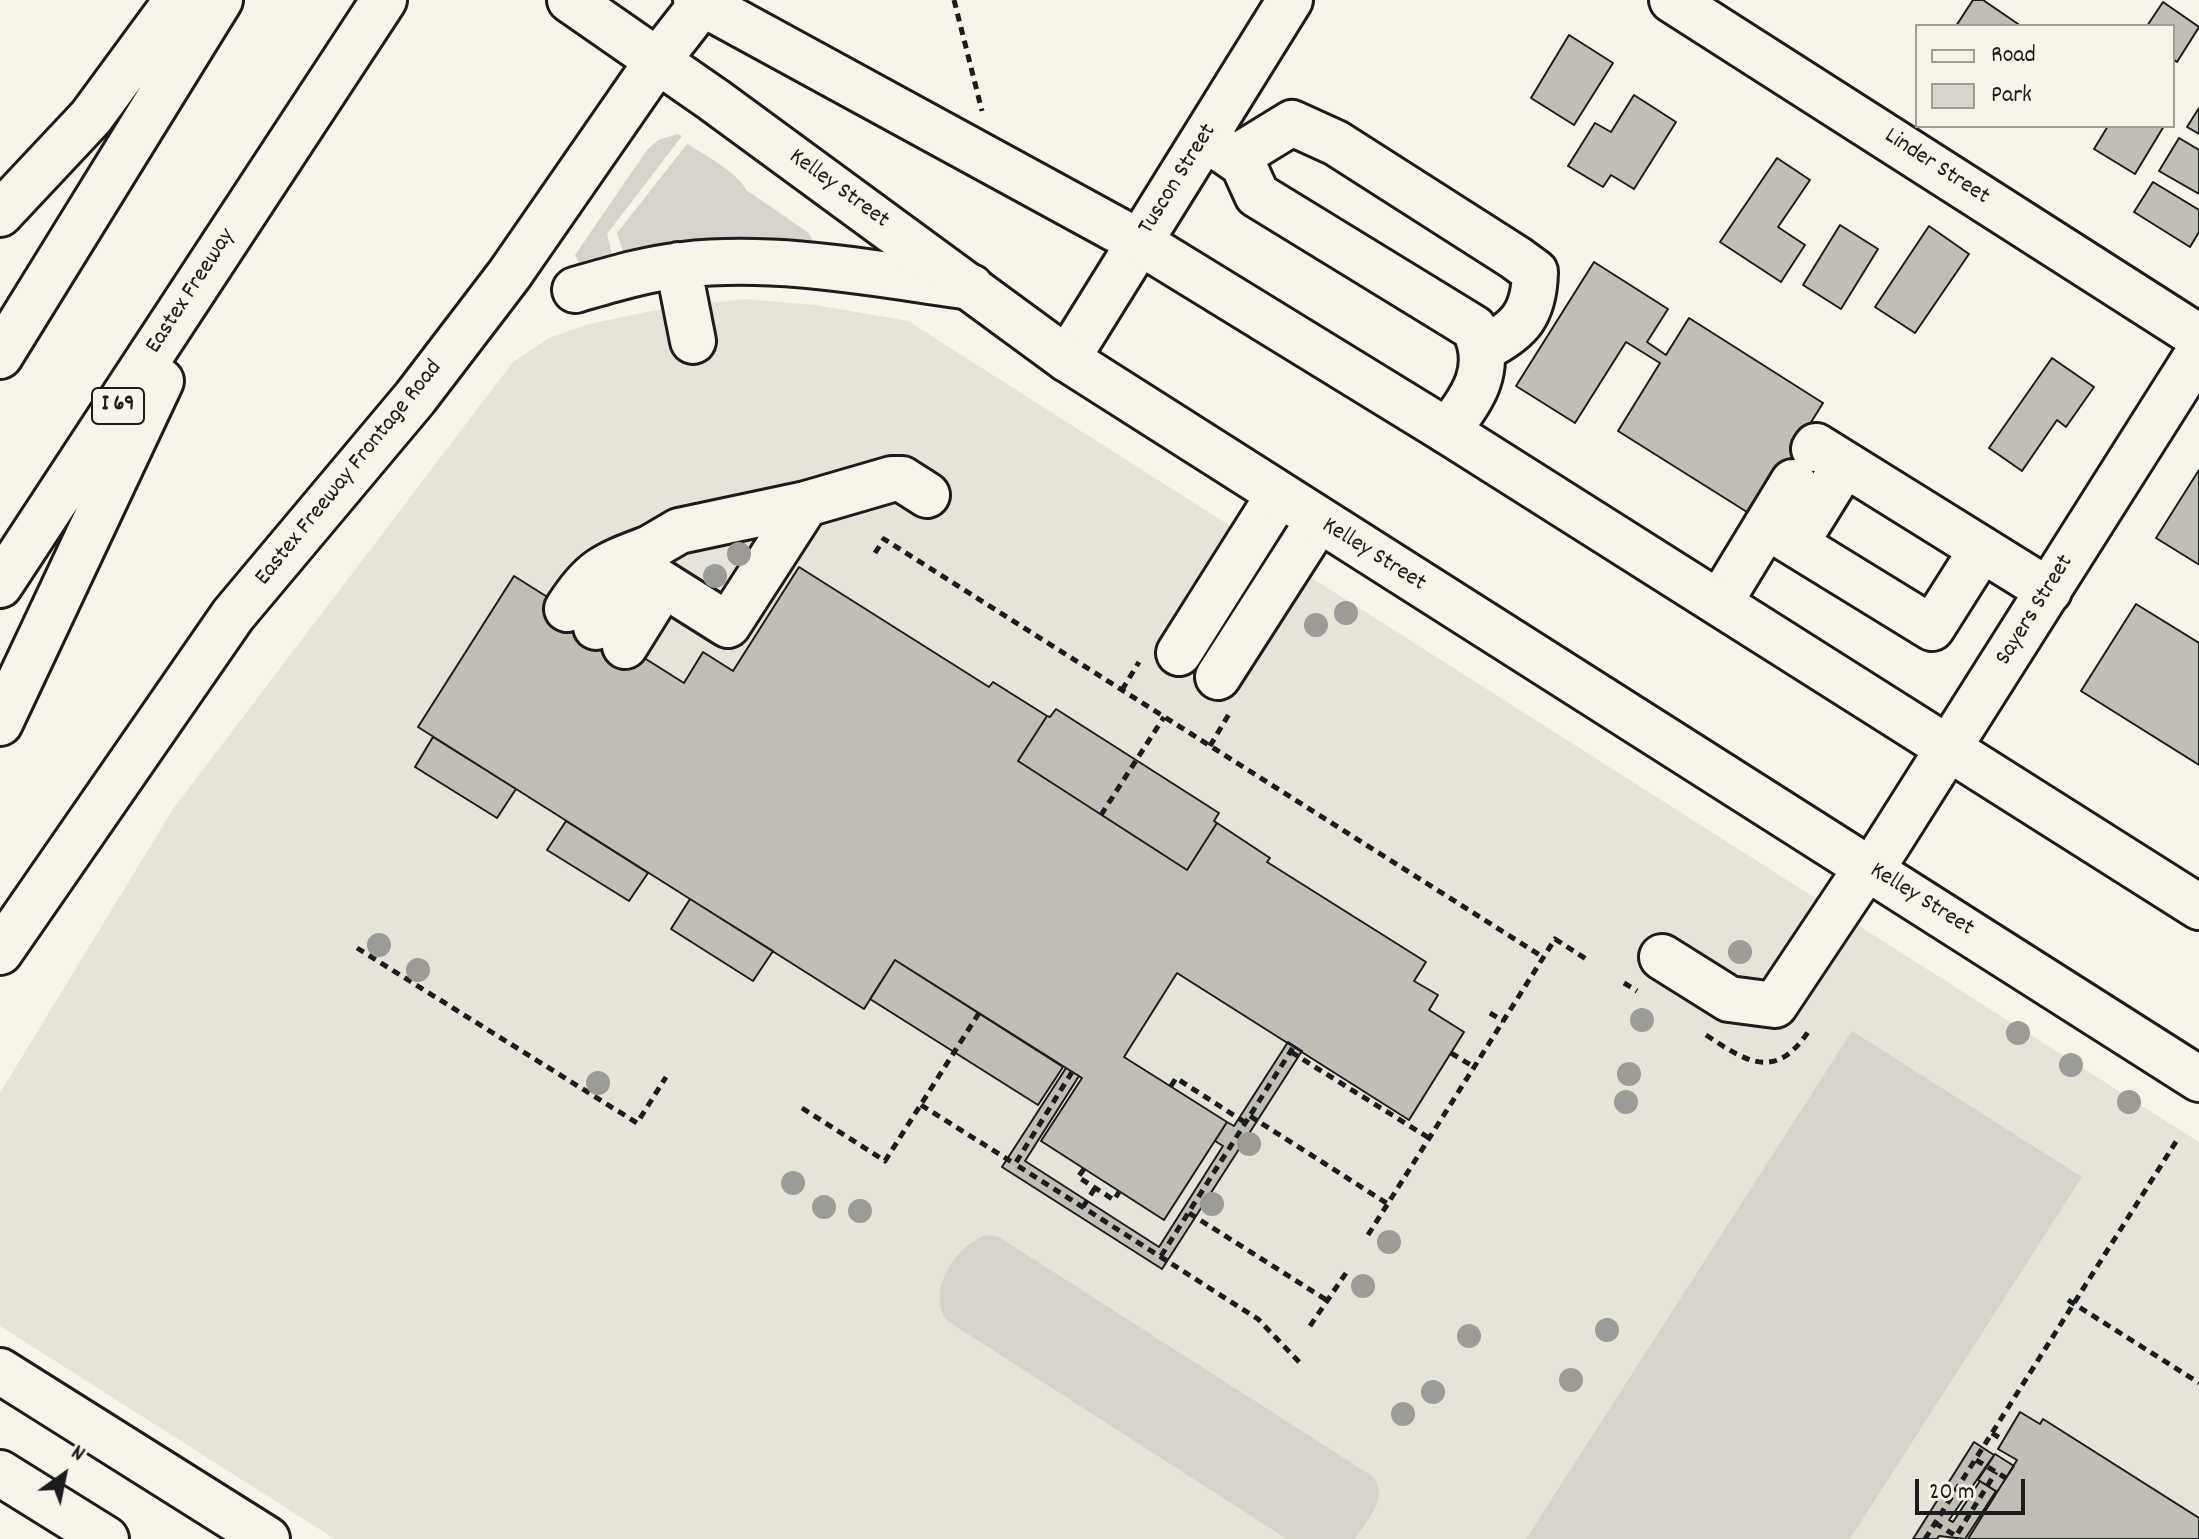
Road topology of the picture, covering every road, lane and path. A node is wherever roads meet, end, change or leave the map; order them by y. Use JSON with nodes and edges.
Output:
{"nodes":[{"id":1,"x":177,"y":0,"type":"edge"},
{"id":2,"x":220,"y":0,"type":"edge"},
{"id":3,"x":384,"y":0,"type":"edge"},
{"id":4,"x":954,"y":0,"type":"edge"},
{"id":5,"x":1290,"y":0,"type":"edge"},
{"id":6,"x":1672,"y":0,"type":"edge"},
{"id":7,"x":702,"y":1,"type":"edge"},
{"id":8,"x":587,"y":11,"type":"edge"},
{"id":9,"x":658,"y":60,"type":"junction"},
{"id":10,"x":983,"y":116,"type":"dead end"},
{"id":11,"x":1220,"y":148,"type":"junction"},
{"id":12,"x":0,"y":214,"type":"edge"},
{"id":13,"x":233,"y":227,"type":"junction"},
{"id":14,"x":1141,"y":243,"type":"junction"},
{"id":15,"x":678,"y":265,"type":"junction"},
{"id":16,"x":971,"y":287,"type":"junction"},
{"id":17,"x":575,"y":290,"type":"dead end"},
{"id":18,"x":2199,"y":337,"type":"edge"},
{"id":19,"x":693,"y":341,"type":"dead end"},
{"id":20,"x":1484,"y":348,"type":"junction"},
{"id":21,"x":2199,"y":352,"type":"edge"},
{"id":22,"x":0,"y":356,"type":"edge"},
{"id":23,"x":1067,"y":359,"type":"junction"},
{"id":24,"x":1447,"y":431,"type":"junction"},
{"id":25,"x":927,"y":495,"type":"dead end"},
{"id":26,"x":1278,"y":496,"type":"junction"},
{"id":27,"x":806,"y":504,"type":"junction"},
{"id":28,"x":1318,"y":521,"type":"junction"},
{"id":29,"x":1781,"y":535,"type":"junction"},
{"id":30,"x":1982,"y":549,"type":"junction"},
{"id":31,"x":875,"y":553,"type":"dead end"},
{"id":32,"x":650,"y":567,"type":"junction"},
{"id":33,"x":0,"y":585,"type":"edge"},
{"id":34,"x":2049,"y":591,"type":"junction"},
{"id":35,"x":1720,"y":602,"type":"junction"},
{"id":36,"x":1162,"y":654,"type":"joint"},
{"id":37,"x":1122,"y":690,"type":"junction"},
{"id":38,"x":1225,"y":694,"type":"joint"},
{"id":39,"x":1164,"y":717,"type":"junction"},
{"id":40,"x":0,"y":723,"type":"edge"},
{"id":41,"x":1210,"y":746,"type":"junction"},
{"id":42,"x":1950,"y":747,"type":"junction"},
{"id":43,"x":1101,"y":815,"type":"dead end"},
{"id":44,"x":1869,"y":868,"type":"junction"},
{"id":45,"x":2199,"y":907,"type":"edge"},
{"id":46,"x":357,"y":948,"type":"dead end"},
{"id":47,"x":0,"y":952,"type":"edge"},
{"id":48,"x":1543,"y":957,"type":"junction"},
{"id":49,"x":1662,"y":957,"type":"dead end"},
{"id":50,"x":1586,"y":959,"type":"dead end"},
{"id":51,"x":979,"y":1013,"type":"dead end"},
{"id":52,"x":1490,"y":1013,"type":"dead end"},
{"id":53,"x":1503,"y":1021,"type":"junction"},
{"id":54,"x":1451,"y":1053,"type":"dead end"},
{"id":55,"x":1474,"y":1067,"type":"junction"},
{"id":56,"x":1072,"y":1072,"type":"dead end"},
{"id":57,"x":666,"y":1077,"type":"dead end"},
{"id":58,"x":2199,"y":1079,"type":"edge"},
{"id":59,"x":1171,"y":1086,"type":"dead end"},
{"id":60,"x":921,"y":1105,"type":"junction"},
{"id":61,"x":802,"y":1108,"type":"dead end"},
{"id":62,"x":1250,"y":1116,"type":"junction"},
{"id":63,"x":1246,"y":1123,"type":"junction"},
{"id":64,"x":2179,"y":1137,"type":"dead end"},
{"id":65,"x":1429,"y":1138,"type":"junction"},
{"id":66,"x":1015,"y":1164,"type":"junction"},
{"id":67,"x":1084,"y":1169,"type":"dead end"},
{"id":68,"x":1095,"y":1188,"type":"junction"},
{"id":69,"x":1119,"y":1192,"type":"dead end"},
{"id":70,"x":1388,"y":1204,"type":"junction"},
{"id":71,"x":1083,"y":1207,"type":"junction"},
{"id":72,"x":1189,"y":1213,"type":"junction"},
{"id":73,"x":1368,"y":1235,"type":"dead end"},
{"id":74,"x":1161,"y":1256,"type":"junction"},
{"id":75,"x":1346,"y":1273,"type":"dead end"},
{"id":76,"x":1328,"y":1301,"type":"junction"},
{"id":77,"x":2071,"y":1302,"type":"junction"},
{"id":78,"x":1310,"y":1326,"type":"dead end"},
{"id":79,"x":1303,"y":1366,"type":"dead end"},
{"id":80,"x":0,"y":1371,"type":"edge"},
{"id":81,"x":2199,"y":1383,"type":"edge"},
{"id":82,"x":1992,"y":1433,"type":"junction"},
{"id":83,"x":2003,"y":1440,"type":"dead end"},
{"id":84,"x":1976,"y":1460,"type":"junction"},
{"id":85,"x":1996,"y":1472,"type":"junction"},
{"id":86,"x":0,"y":1473,"type":"edge"},
{"id":87,"x":2006,"y":1478,"type":"dead end"},
{"id":88,"x":1935,"y":1523,"type":"junction"},
{"id":89,"x":1959,"y":1530,"type":"junction"},
{"id":90,"x":106,"y":1539,"type":"edge"},
{"id":91,"x":267,"y":1539,"type":"edge"},
{"id":92,"x":1925,"y":1539,"type":"edge"},
{"id":93,"x":1962,"y":1539,"type":"edge"}],
"edges":[{"from":1,"to":12,"type":"main road"},
{"from":2,"to":22,"type":"main road"},
{"from":3,"to":13,"type":"main road","name":"Eastex Freeway","number":"I 69"},
{"from":4,"to":10,"type":"path"},
{"from":5,"to":11,"type":"main road","name":"Tuscon Street"},
{"from":6,"to":18,"type":"main road","name":"Linder Street"},
{"from":7,"to":9,"type":"main road","name":"Eastex Freeway Frontage Road"},
{"from":7,"to":14,"type":"main road"},
{"from":8,"to":9,"type":"main road","name":"Kelley Street"},
{"from":9,"to":16,"type":"main road","name":"Kelley Street"},
{"from":9,"to":47,"type":"main road","name":"Eastex Freeway Frontage Road"},
{"from":11,"to":14,"type":"main road","name":"Tuscon Street"},
{"from":11,"to":20,"type":"main road"},
{"from":11,"to":20,"type":"main road"},
{"from":13,"to":33,"type":"main road","name":"Eastex Freeway","number":"I 69"},
{"from":13,"to":40,"type":"main road"},
{"from":14,"to":23,"type":"main road","name":"Tuscon Street"},
{"from":14,"to":24,"type":"main road"},
{"from":15,"to":16,"type":"main road"},
{"from":15,"to":17,"type":"main road"},
{"from":15,"to":19,"type":"main road"},
{"from":16,"to":23,"type":"main road","name":"Kelley Street"},
{"from":20,"to":24,"type":"main road"},
{"from":21,"to":34,"type":"main road","name":"Sayers Street"},
{"from":23,"to":26,"type":"main road","name":"Kelley Street"},
{"from":24,"to":35,"type":"main road"},
{"from":25,"to":27,"type":"main road"},
{"from":26,"to":28,"type":"main road","name":"Kelley Street"},
{"from":26,"to":36,"type":"main road"},
{"from":27,"to":32,"type":"main road"},
{"from":27,"to":32,"type":"main road"},
{"from":28,"to":38,"type":"main road"},
{"from":28,"to":44,"type":"main road","name":"Kelley Street"},
{"from":29,"to":30,"type":"main road"},
{"from":29,"to":30,"type":"main road"},
{"from":29,"to":35,"type":"main road"},
{"from":30,"to":34,"type":"main road"},
{"from":31,"to":37,"type":"path"},
{"from":32,"to":32,"type":"main road"},
{"from":34,"to":42,"type":"main road","name":"Sayers Street"},
{"from":35,"to":42,"type":"main road"},
{"from":36,"to":37,"type":"path"},
{"from":37,"to":39,"type":"path"},
{"from":38,"to":41,"type":"path"},
{"from":39,"to":41,"type":"path"},
{"from":39,"to":43,"type":"path"},
{"from":41,"to":48,"type":"path"},
{"from":42,"to":44,"type":"main road","name":"Sayers Street"},
{"from":42,"to":45,"type":"main road"},
{"from":44,"to":49,"type":"main road","name":"Sayers Street"},
{"from":44,"to":58,"type":"main road","name":"Kelley Street"},
{"from":46,"to":57,"type":"path"},
{"from":48,"to":50,"type":"path"},
{"from":48,"to":53,"type":"path"},
{"from":51,"to":60,"type":"path"},
{"from":52,"to":53,"type":"path"},
{"from":53,"to":55,"type":"path"},
{"from":54,"to":55,"type":"path"},
{"from":55,"to":65,"type":"path"},
{"from":56,"to":66,"type":"path"},
{"from":59,"to":63,"type":"path"},
{"from":60,"to":61,"type":"path"},
{"from":60,"to":66,"type":"path"},
{"from":62,"to":63,"type":"path"},
{"from":62,"to":65,"type":"path"},
{"from":62,"to":70,"type":"path"},
{"from":63,"to":72,"type":"path"},
{"from":64,"to":77,"type":"path"},
{"from":65,"to":70,"type":"path"},
{"from":66,"to":71,"type":"path"},
{"from":67,"to":68,"type":"path"},
{"from":68,"to":69,"type":"path"},
{"from":68,"to":71,"type":"path"},
{"from":70,"to":73,"type":"path"},
{"from":71,"to":74,"type":"path"},
{"from":72,"to":74,"type":"path"},
{"from":72,"to":76,"type":"path"},
{"from":74,"to":79,"type":"path"},
{"from":75,"to":76,"type":"path"},
{"from":76,"to":78,"type":"path"},
{"from":77,"to":81,"type":"path"},
{"from":77,"to":82,"type":"path"},
{"from":80,"to":91,"type":"main road"},
{"from":82,"to":83,"type":"path"},
{"from":82,"to":84,"type":"path"},
{"from":84,"to":85,"type":"path"},
{"from":84,"to":88,"type":"path"},
{"from":85,"to":87,"type":"path"},
{"from":85,"to":89,"type":"path"},
{"from":86,"to":90,"type":"main road"},
{"from":88,"to":89,"type":"path"},
{"from":88,"to":92,"type":"path"},
{"from":89,"to":93,"type":"path"}]}
